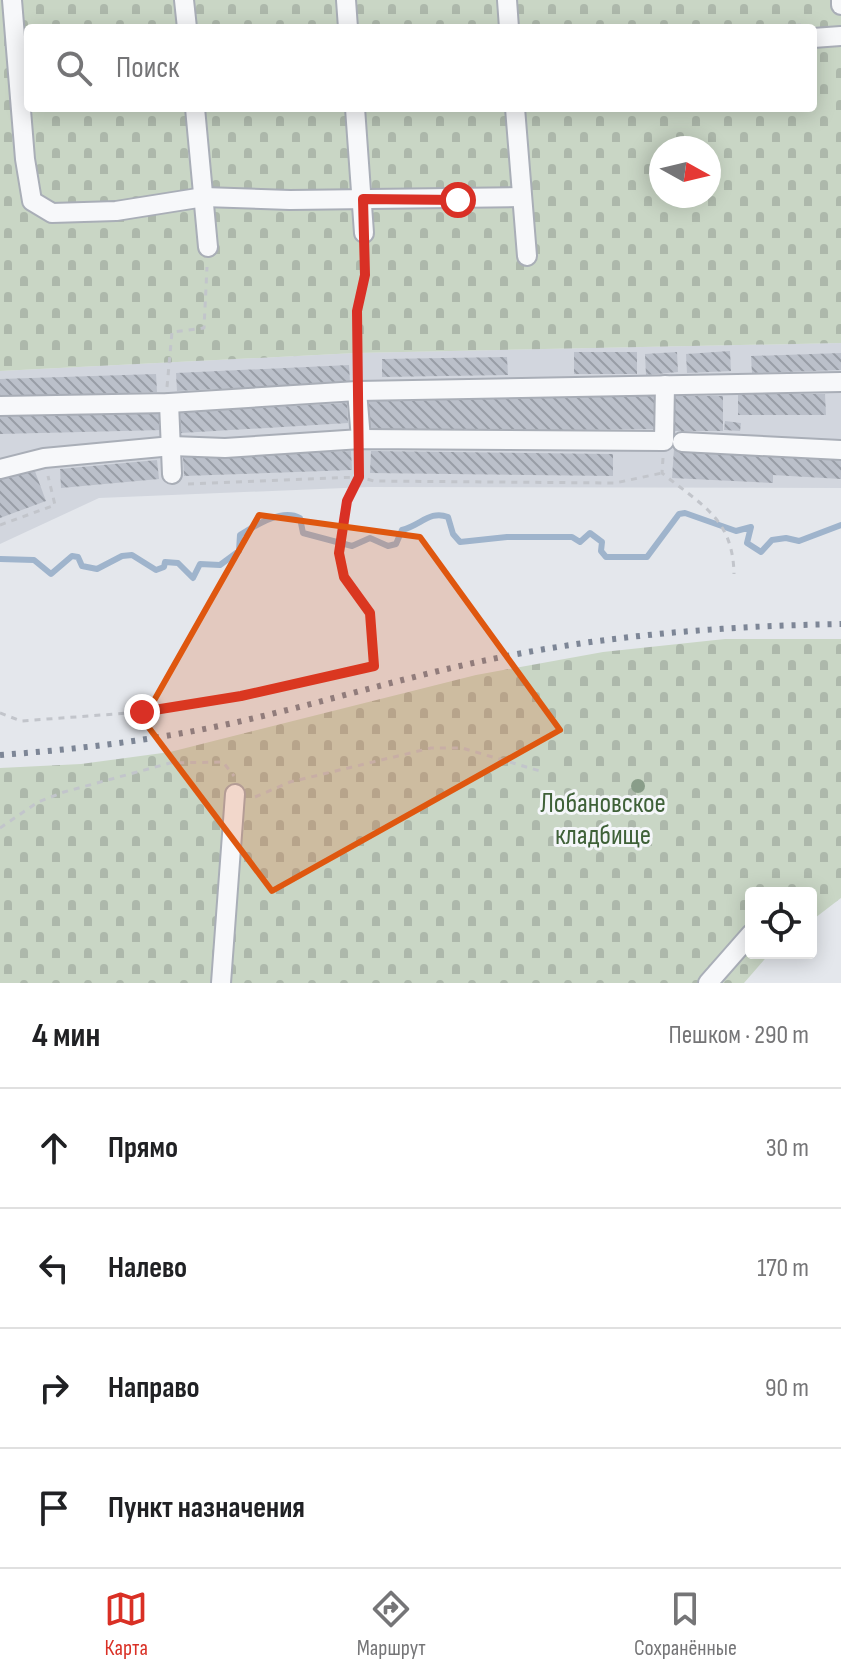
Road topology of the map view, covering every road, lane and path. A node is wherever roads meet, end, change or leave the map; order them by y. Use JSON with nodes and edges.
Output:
{"nodes":[{"id":1,"x":12,"y":0,"type":"edge"},
{"id":2,"x":184,"y":0,"type":"edge"},
{"id":3,"x":346,"y":0,"type":"edge"},
{"id":4,"x":507,"y":0,"type":"edge"},
{"id":5,"x":187,"y":24,"type":"edge"},
{"id":6,"x":348,"y":24,"type":"edge"},
{"id":7,"x":509,"y":24,"type":"edge"},
{"id":8,"x":817,"y":33,"type":"edge"},
{"id":9,"x":841,"y":36,"type":"edge"},
{"id":10,"x":22,"y":52,"type":"edge"},
{"id":11,"x":24,"y":82,"type":"edge"},
{"id":12,"x":26,"y":112,"type":"edge"},
{"id":13,"x":195,"y":112,"type":"edge"},
{"id":14,"x":355,"y":112,"type":"edge"},
{"id":15,"x":515,"y":112,"type":"edge"},
{"id":16,"x":204,"y":197,"type":"junction"},
{"id":17,"x":521,"y":197,"type":"junction"},
{"id":18,"x":363,"y":199,"type":"junction"},
{"id":19,"x":364,"y":233,"type":"joint"},
{"id":20,"x":208,"y":247,"type":"joint"},
{"id":21,"x":527,"y":256,"type":"dead end"},
{"id":22,"x":841,"y":382,"type":"edge"},
{"id":23,"x":665,"y":385,"type":"junction"},
{"id":24,"x":357,"y":391,"type":"junction"},
{"id":25,"x":169,"y":403,"type":"junction"},
{"id":26,"x":0,"y":406,"type":"edge"},
{"id":27,"x":361,"y":439,"type":"junction"},
{"id":28,"x":673,"y":441,"type":"junction"},
{"id":29,"x":172,"y":446,"type":"junction"},
{"id":30,"x":841,"y":450,"type":"edge"},
{"id":31,"x":44,"y":458,"type":"junction"},
{"id":32,"x":0,"y":469,"type":"edge"},
{"id":33,"x":662,"y":473,"type":"junction"},
{"id":34,"x":172,"y":474,"type":"joint"},
{"id":35,"x":359,"y":477,"type":"junction"},
{"id":36,"x":0,"y":525,"type":"edge"},
{"id":37,"x":734,"y":574,"type":"dead end"},
{"id":38,"x":0,"y":713,"type":"edge"},
{"id":39,"x":540,"y":771,"type":"dead end"},
{"id":40,"x":234,"y":802,"type":"junction"},
{"id":41,"x":0,"y":828,"type":"edge"},
{"id":42,"x":745,"y":941,"type":"edge"},
{"id":43,"x":221,"y":983,"type":"edge"},
{"id":44,"x":708,"y":983,"type":"edge"}],
"edges":[{"from":1,"to":10,"type":"lane"},
{"from":2,"to":5,"type":"lane"},
{"from":3,"to":6,"type":"lane"},
{"from":4,"to":7,"type":"lane"},
{"from":8,"to":9,"type":"lane"},
{"from":10,"to":11,"type":"lane"},
{"from":12,"to":16,"type":"lane"},
{"from":13,"to":16,"type":"lane"},
{"from":14,"to":18,"type":"lane"},
{"from":15,"to":17,"type":"lane"},
{"from":16,"to":18,"type":"lane"},
{"from":16,"to":20,"type":"lane"},
{"from":17,"to":18,"type":"lane"},
{"from":17,"to":21,"type":"lane"},
{"from":18,"to":19,"type":"lane"},
{"from":19,"to":24,"type":"path"},
{"from":20,"to":25,"type":"path"},
{"from":22,"to":23,"type":"lane"},
{"from":23,"to":24,"type":"lane"},
{"from":23,"to":28,"type":"lane"},
{"from":24,"to":25,"type":"lane"},
{"from":24,"to":27,"type":"lane"},
{"from":25,"to":26,"type":"lane"},
{"from":25,"to":29,"type":"lane"},
{"from":27,"to":28,"type":"lane"},
{"from":27,"to":29,"type":"lane"},
{"from":27,"to":35,"type":"path"},
{"from":28,"to":30,"type":"lane"},
{"from":28,"to":33,"type":"path"},
{"from":29,"to":31,"type":"lane"},
{"from":29,"to":34,"type":"lane"},
{"from":31,"to":32,"type":"lane"},
{"from":31,"to":36,"type":"path"},
{"from":33,"to":35,"type":"path"},
{"from":33,"to":37,"type":"path"},
{"from":34,"to":35,"type":"path"},
{"from":35,"to":38,"type":"path"},
{"from":39,"to":40,"type":"path"},
{"from":40,"to":41,"type":"path"},
{"from":40,"to":43,"type":"lane"},
{"from":42,"to":44,"type":"lane"}]}
